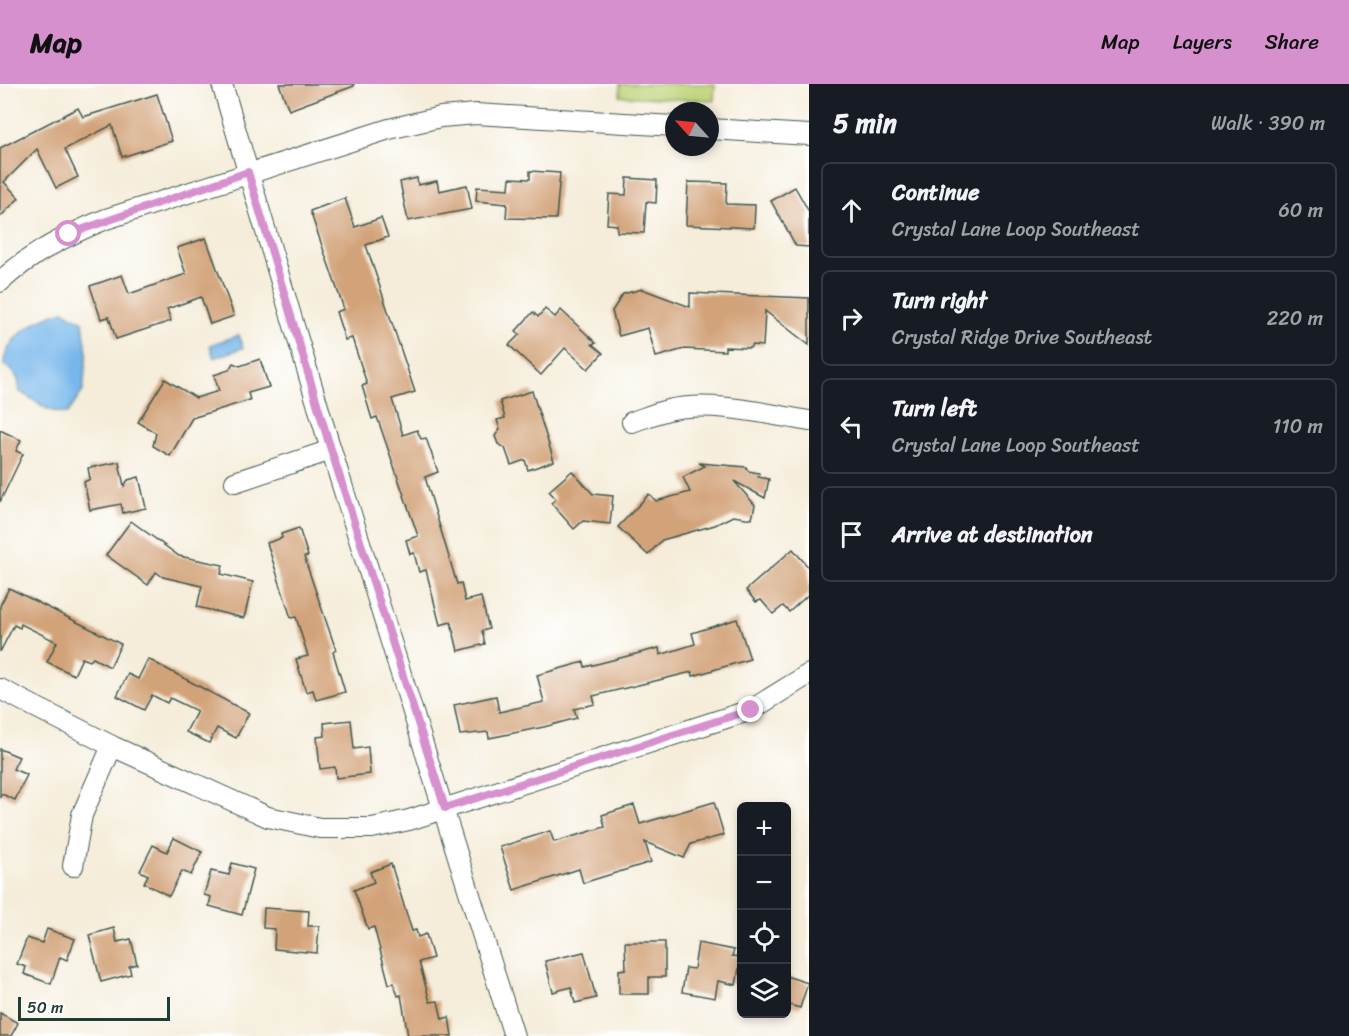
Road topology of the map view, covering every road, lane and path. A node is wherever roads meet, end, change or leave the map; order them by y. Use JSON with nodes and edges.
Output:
{"nodes":[{"id":1,"x":222,"y":84,"type":"edge"},
{"id":2,"x":665,"y":125,"type":"edge"},
{"id":3,"x":719,"y":130,"type":"edge"},
{"id":4,"x":809,"y":135,"type":"edge"},
{"id":5,"x":248,"y":172,"type":"junction"},
{"id":6,"x":0,"y":282,"type":"edge"},
{"id":7,"x":809,"y":421,"type":"edge"},
{"id":8,"x":632,"y":422,"type":"dead end"},
{"id":9,"x":331,"y":450,"type":"junction"},
{"id":10,"x":235,"y":482,"type":"dead end"},
{"id":11,"x":809,"y":674,"type":"edge"},
{"id":12,"x":0,"y":689,"type":"edge"},
{"id":13,"x":112,"y":746,"type":"junction"},
{"id":14,"x":445,"y":808,"type":"junction"},
{"id":15,"x":73,"y":866,"type":"dead end"},
{"id":16,"x":514,"y":1036,"type":"edge"}],
"edges":[{"from":1,"to":5,"type":"street"},
{"from":2,"to":5,"type":"street"},
{"from":3,"to":4,"type":"street"},
{"from":5,"to":6,"type":"street"},
{"from":5,"to":9,"type":"street"},
{"from":7,"to":8,"type":"street"},
{"from":9,"to":10,"type":"street"},
{"from":9,"to":14,"type":"street"},
{"from":11,"to":14,"type":"street"},
{"from":12,"to":13,"type":"street"},
{"from":13,"to":14,"type":"street"},
{"from":13,"to":15,"type":"street"},
{"from":14,"to":16,"type":"street"}]}
